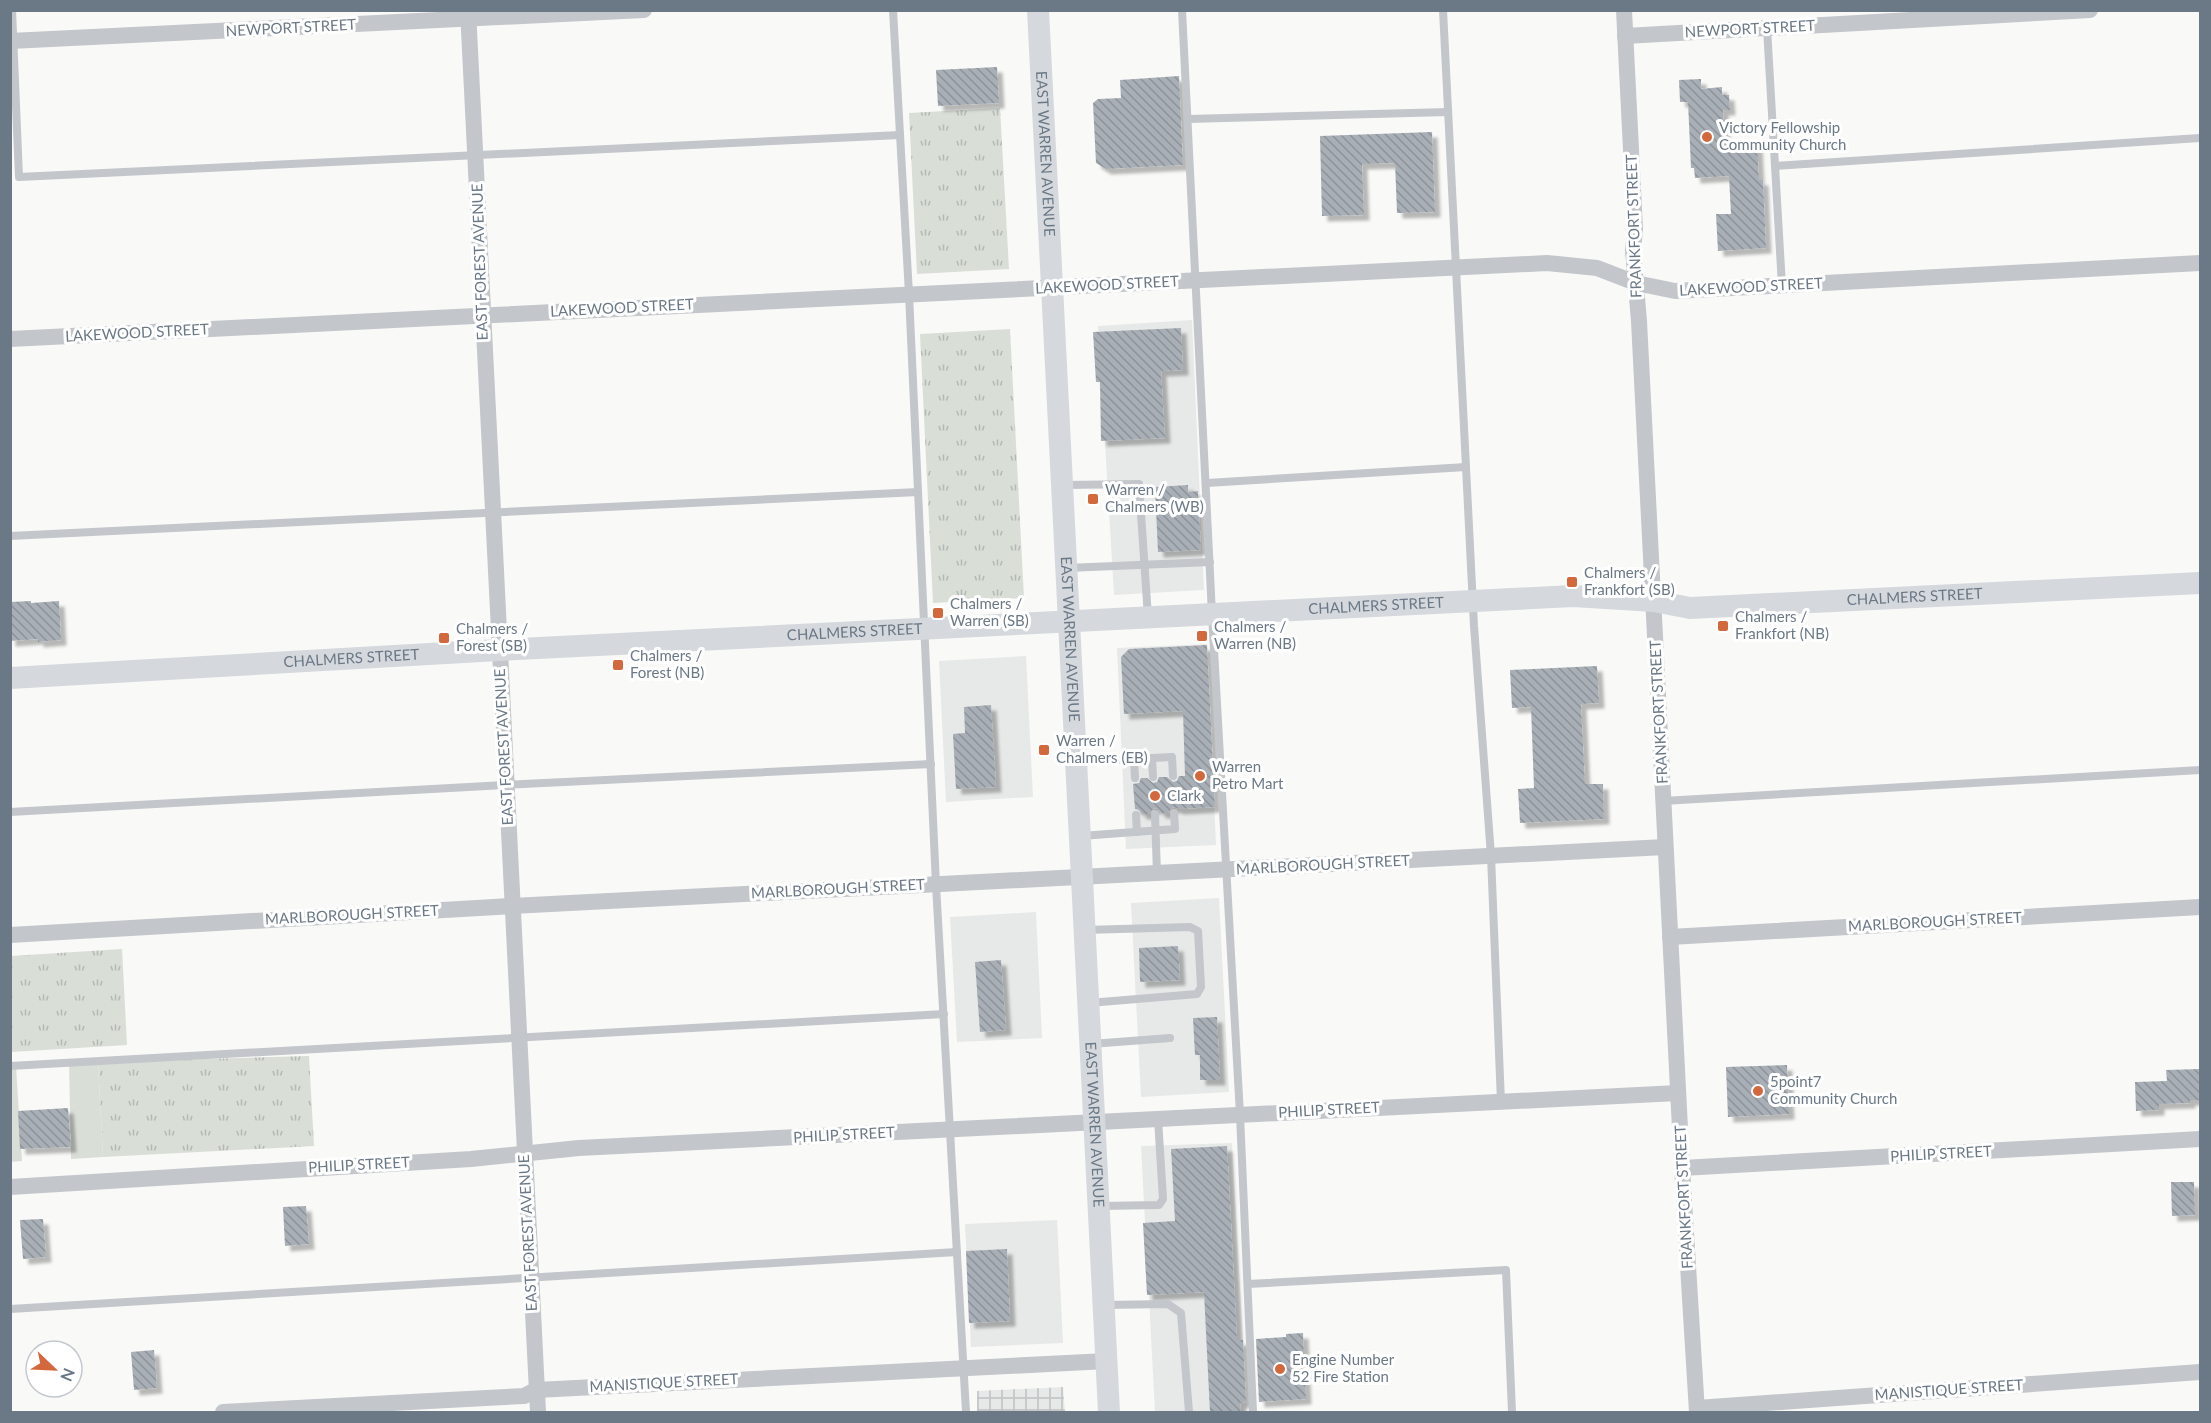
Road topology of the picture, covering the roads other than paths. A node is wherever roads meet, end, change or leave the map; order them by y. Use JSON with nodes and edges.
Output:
{"nodes":[{"id":1,"x":12,"y":10,"type":"edge"},
{"id":2,"x":644,"y":10,"type":"edge"},
{"id":3,"x":893,"y":10,"type":"edge"},
{"id":4,"x":1038,"y":10,"type":"edge"},
{"id":5,"x":1182,"y":10,"type":"edge"},
{"id":6,"x":1443,"y":10,"type":"edge"},
{"id":7,"x":1624,"y":10,"type":"edge"},
{"id":8,"x":2090,"y":10,"type":"edge"},
{"id":9,"x":468,"y":15,"type":"edge"},
{"id":10,"x":1767,"y":28,"type":"junction"},
{"id":11,"x":1625,"y":36,"type":"junction"},
{"id":12,"x":12,"y":41,"type":"edge"},
{"id":13,"x":1448,"y":112,"type":"junction"},
{"id":14,"x":1188,"y":119,"type":"junction"},
{"id":15,"x":900,"y":135,"type":"junction"},
{"id":16,"x":2200,"y":138,"type":"edge"},
{"id":17,"x":476,"y":154,"type":"junction"},
{"id":18,"x":1775,"y":166,"type":"junction"},
{"id":19,"x":2200,"y":263,"type":"edge"},
{"id":20,"x":1457,"y":267,"type":"junction"},
{"id":21,"x":1197,"y":280,"type":"junction"},
{"id":22,"x":1635,"y":283,"type":"junction"},
{"id":23,"x":1782,"y":286,"type":"junction"},
{"id":24,"x":1052,"y":287,"type":"junction"},
{"id":25,"x":909,"y":294,"type":"junction"},
{"id":26,"x":482,"y":315,"type":"junction"},
{"id":27,"x":10,"y":339,"type":"edge"},
{"id":28,"x":1466,"y":467,"type":"junction"},
{"id":29,"x":1207,"y":483,"type":"junction"},
{"id":30,"x":1062,"y":485,"type":"junction"},
{"id":31,"x":918,"y":492,"type":"junction"},
{"id":32,"x":492,"y":513,"type":"junction"},
{"id":33,"x":10,"y":536,"type":"edge"},
{"id":34,"x":1210,"y":562,"type":"junction"},
{"id":35,"x":1144,"y":565,"type":"junction"},
{"id":36,"x":1066,"y":568,"type":"junction"},
{"id":37,"x":2200,"y":583,"type":"edge"},
{"id":38,"x":1473,"y":601,"type":"junction"},
{"id":39,"x":1653,"y":601,"type":"junction"},
{"id":40,"x":1212,"y":614,"type":"junction"},
{"id":41,"x":1148,"y":618,"type":"junction"},
{"id":42,"x":1069,"y":622,"type":"junction"},
{"id":43,"x":925,"y":629,"type":"junction"},
{"id":44,"x":499,"y":650,"type":"junction"},
{"id":45,"x":10,"y":678,"type":"edge"},
{"id":46,"x":1152,"y":758,"type":"junction"},
{"id":47,"x":1134,"y":759,"type":"junction"},
{"id":48,"x":1075,"y":762,"type":"junction"},
{"id":49,"x":931,"y":764,"type":"junction"},
{"id":50,"x":2200,"y":770,"type":"edge"},
{"id":51,"x":1173,"y":776,"type":"dead end"},
{"id":52,"x":1153,"y":777,"type":"dead end"},
{"id":53,"x":1134,"y":778,"type":"dead end"},
{"id":54,"x":505,"y":785,"type":"junction"},
{"id":55,"x":1663,"y":801,"type":"junction"},
{"id":56,"x":10,"y":812,"type":"edge"},
{"id":57,"x":1174,"y":813,"type":"dead end"},
{"id":58,"x":1136,"y":814,"type":"dead end"},
{"id":59,"x":1155,"y":814,"type":"dead end"},
{"id":60,"x":1156,"y":831,"type":"junction"},
{"id":61,"x":1137,"y":832,"type":"junction"},
{"id":62,"x":1080,"y":836,"type":"junction"},
{"id":63,"x":1665,"y":847,"type":"junction"},
{"id":64,"x":1491,"y":856,"type":"junction"},
{"id":65,"x":1227,"y":870,"type":"junction"},
{"id":66,"x":1157,"y":874,"type":"junction"},
{"id":67,"x":1082,"y":877,"type":"junction"},
{"id":68,"x":936,"y":885,"type":"junction"},
{"id":69,"x":512,"y":906,"type":"junction"},
{"id":70,"x":2200,"y":907,"type":"edge"},
{"id":71,"x":1084,"y":930,"type":"junction"},
{"id":72,"x":10,"y":935,"type":"edge"},
{"id":73,"x":1670,"y":937,"type":"junction"},
{"id":74,"x":1088,"y":1004,"type":"junction"},
{"id":75,"x":944,"y":1014,"type":"junction"},
{"id":76,"x":518,"y":1038,"type":"junction"},
{"id":77,"x":1170,"y":1038,"type":"dead end"},
{"id":78,"x":1090,"y":1044,"type":"junction"},
{"id":79,"x":10,"y":1066,"type":"edge"},
{"id":80,"x":1678,"y":1093,"type":"junction"},
{"id":81,"x":1501,"y":1102,"type":"junction"},
{"id":82,"x":1240,"y":1115,"type":"junction"},
{"id":83,"x":1158,"y":1119,"type":"junction"},
{"id":84,"x":1094,"y":1122,"type":"junction"},
{"id":85,"x":950,"y":1130,"type":"junction"},
{"id":86,"x":2200,"y":1139,"type":"edge"},
{"id":87,"x":524,"y":1154,"type":"junction"},
{"id":88,"x":1682,"y":1168,"type":"junction"},
{"id":89,"x":10,"y":1187,"type":"edge"},
{"id":90,"x":1099,"y":1206,"type":"junction"},
{"id":91,"x":957,"y":1252,"type":"junction"},
{"id":92,"x":531,"y":1278,"type":"junction"},
{"id":93,"x":1248,"y":1284,"type":"junction"},
{"id":94,"x":1104,"y":1305,"type":"junction"},
{"id":95,"x":10,"y":1309,"type":"edge"},
{"id":96,"x":1107,"y":1361,"type":"junction"},
{"id":97,"x":964,"y":1368,"type":"junction"},
{"id":98,"x":2200,"y":1372,"type":"edge"},
{"id":99,"x":536,"y":1390,"type":"junction"},
{"id":100,"x":1697,"y":1410,"type":"edge"},
{"id":101,"x":223,"y":1413,"type":"edge"},
{"id":102,"x":538,"y":1413,"type":"edge"},
{"id":103,"x":966,"y":1413,"type":"edge"},
{"id":104,"x":1109,"y":1413,"type":"edge"},
{"id":105,"x":1189,"y":1413,"type":"edge"},
{"id":106,"x":1253,"y":1413,"type":"edge"},
{"id":107,"x":1512,"y":1413,"type":"edge"}],
"edges":[{"from":1,"to":12,"type":"lane"},
{"from":2,"to":9,"type":"street","name":"NEWPORT STREET"},
{"from":3,"to":15,"type":"lane"},
{"from":4,"to":24,"type":"street","name":"EAST WARREN AVENUE"},
{"from":5,"to":14,"type":"lane"},
{"from":6,"to":13,"type":"lane"},
{"from":7,"to":11,"type":"street","name":"FRANKFORT STREET"},
{"from":8,"to":10,"type":"street","name":"NEWPORT STREET"},
{"from":9,"to":12,"type":"street","name":"NEWPORT STREET"},
{"from":9,"to":17,"type":"street","name":"EAST FOREST AVENUE"},
{"from":10,"to":11,"type":"street","name":"NEWPORT STREET"},
{"from":10,"to":18,"type":"lane"},
{"from":11,"to":22,"type":"street","name":"FRANKFORT STREET"},
{"from":12,"to":17,"type":"lane"},
{"from":13,"to":14,"type":"lane"},
{"from":13,"to":20,"type":"lane"},
{"from":14,"to":21,"type":"lane"},
{"from":15,"to":17,"type":"lane"},
{"from":15,"to":25,"type":"lane"},
{"from":16,"to":18,"type":"lane"},
{"from":17,"to":26,"type":"street","name":"EAST FOREST AVENUE"},
{"from":18,"to":23,"type":"lane"},
{"from":19,"to":23,"type":"street","name":"LAKEWOOD STREET"},
{"from":20,"to":21,"type":"street","name":"LAKEWOOD STREET"},
{"from":20,"to":22,"type":"street","name":"LAKEWOOD STREET"},
{"from":20,"to":28,"type":"lane"},
{"from":21,"to":24,"type":"street","name":"LAKEWOOD STREET"},
{"from":21,"to":29,"type":"lane"},
{"from":22,"to":23,"type":"street","name":"LAKEWOOD STREET"},
{"from":22,"to":39,"type":"street","name":"FRANKFORT STREET"},
{"from":24,"to":25,"type":"street","name":"LAKEWOOD STREET"},
{"from":24,"to":30,"type":"street","name":"EAST WARREN AVENUE"},
{"from":25,"to":26,"type":"street","name":"LAKEWOOD STREET"},
{"from":25,"to":31,"type":"lane"},
{"from":26,"to":27,"type":"street","name":"LAKEWOOD STREET"},
{"from":26,"to":32,"type":"street","name":"EAST FOREST AVENUE"},
{"from":28,"to":29,"type":"lane"},
{"from":28,"to":38,"type":"lane"},
{"from":29,"to":34,"type":"lane"},
{"from":30,"to":35,"type":"lane"},
{"from":30,"to":36,"type":"street","name":"EAST WARREN AVENUE"},
{"from":31,"to":32,"type":"lane"},
{"from":31,"to":43,"type":"lane"},
{"from":32,"to":33,"type":"lane"},
{"from":32,"to":44,"type":"street","name":"EAST FOREST AVENUE"},
{"from":34,"to":35,"type":"lane"},
{"from":34,"to":40,"type":"lane"},
{"from":35,"to":36,"type":"lane"},
{"from":35,"to":41,"type":"lane"},
{"from":36,"to":42,"type":"street","name":"EAST WARREN AVENUE"},
{"from":37,"to":39,"type":"street","name":"CHALMERS STREET"},
{"from":38,"to":39,"type":"street","name":"CHALMERS STREET"},
{"from":38,"to":40,"type":"street","name":"CHALMERS STREET"},
{"from":38,"to":64,"type":"lane"},
{"from":39,"to":55,"type":"street","name":"FRANKFORT STREET"},
{"from":40,"to":41,"type":"street","name":"CHALMERS STREET"},
{"from":40,"to":65,"type":"lane"},
{"from":41,"to":42,"type":"street","name":"CHALMERS STREET"},
{"from":42,"to":43,"type":"street","name":"CHALMERS STREET"},
{"from":42,"to":48,"type":"street","name":"EAST WARREN AVENUE"},
{"from":43,"to":44,"type":"street","name":"CHALMERS STREET"},
{"from":43,"to":49,"type":"lane"},
{"from":44,"to":45,"type":"street","name":"CHALMERS STREET"},
{"from":44,"to":54,"type":"street","name":"EAST FOREST AVENUE"},
{"from":46,"to":47,"type":"lane"},
{"from":46,"to":51,"type":"lane"},
{"from":46,"to":52,"type":"lane"},
{"from":47,"to":48,"type":"lane"},
{"from":47,"to":53,"type":"lane"},
{"from":48,"to":62,"type":"street","name":"EAST WARREN AVENUE"},
{"from":49,"to":54,"type":"lane"},
{"from":49,"to":68,"type":"lane"},
{"from":50,"to":55,"type":"lane"},
{"from":54,"to":56,"type":"lane"},
{"from":54,"to":69,"type":"street","name":"EAST FOREST AVENUE"},
{"from":55,"to":63,"type":"street","name":"FRANKFORT STREET"},
{"from":57,"to":60,"type":"lane"},
{"from":58,"to":61,"type":"lane"},
{"from":59,"to":60,"type":"lane"},
{"from":60,"to":61,"type":"lane"},
{"from":60,"to":66,"type":"lane"},
{"from":61,"to":62,"type":"lane"},
{"from":62,"to":67,"type":"street","name":"EAST WARREN AVENUE"},
{"from":63,"to":64,"type":"street","name":"MARLBOROUGH STREET"},
{"from":63,"to":73,"type":"street","name":"FRANKFORT STREET"},
{"from":64,"to":65,"type":"street","name":"MARLBOROUGH STREET"},
{"from":64,"to":81,"type":"lane"},
{"from":65,"to":66,"type":"street","name":"MARLBOROUGH STREET"},
{"from":65,"to":82,"type":"lane"},
{"from":66,"to":67,"type":"street","name":"MARLBOROUGH STREET"},
{"from":67,"to":68,"type":"street","name":"MARLBOROUGH STREET"},
{"from":67,"to":71,"type":"street","name":"EAST WARREN AVENUE"},
{"from":68,"to":69,"type":"street","name":"MARLBOROUGH STREET"},
{"from":68,"to":75,"type":"lane"},
{"from":69,"to":72,"type":"street","name":"MARLBOROUGH STREET"},
{"from":69,"to":76,"type":"street","name":"EAST FOREST AVENUE"},
{"from":70,"to":73,"type":"street","name":"MARLBOROUGH STREET"},
{"from":71,"to":74,"type":"street","name":"EAST WARREN AVENUE"},
{"from":71,"to":74,"type":"lane"},
{"from":73,"to":80,"type":"street","name":"FRANKFORT STREET"},
{"from":74,"to":78,"type":"street","name":"EAST WARREN AVENUE"},
{"from":75,"to":76,"type":"lane"},
{"from":75,"to":85,"type":"lane"},
{"from":76,"to":79,"type":"lane"},
{"from":76,"to":87,"type":"street","name":"EAST FOREST AVENUE"},
{"from":77,"to":78,"type":"lane"},
{"from":78,"to":84,"type":"street","name":"EAST WARREN AVENUE"},
{"from":80,"to":81,"type":"street","name":"PHILIP STREET"},
{"from":80,"to":88,"type":"street","name":"FRANKFORT STREET"},
{"from":81,"to":82,"type":"street","name":"PHILIP STREET"},
{"from":82,"to":83,"type":"street","name":"PHILIP STREET"},
{"from":82,"to":93,"type":"lane"},
{"from":83,"to":84,"type":"street","name":"PHILIP STREET"},
{"from":83,"to":90,"type":"lane"},
{"from":84,"to":85,"type":"street","name":"PHILIP STREET"},
{"from":84,"to":90,"type":"street","name":"EAST WARREN AVENUE"},
{"from":85,"to":87,"type":"street","name":"PHILIP STREET"},
{"from":85,"to":91,"type":"lane"},
{"from":86,"to":88,"type":"street","name":"PHILIP STREET"},
{"from":87,"to":89,"type":"street","name":"PHILIP STREET"},
{"from":87,"to":92,"type":"street","name":"EAST FOREST AVENUE"},
{"from":88,"to":100,"type":"street","name":"FRANKFORT STREET"},
{"from":90,"to":94,"type":"street","name":"EAST WARREN AVENUE"},
{"from":91,"to":92,"type":"lane"},
{"from":91,"to":97,"type":"lane"},
{"from":92,"to":95,"type":"lane"},
{"from":92,"to":99,"type":"street","name":"EAST FOREST AVENUE"},
{"from":93,"to":106,"type":"lane"},
{"from":93,"to":107,"type":"lane"},
{"from":94,"to":96,"type":"street","name":"EAST WARREN AVENUE"},
{"from":94,"to":105,"type":"lane"},
{"from":96,"to":97,"type":"street","name":"MANISTIQUE STREET"},
{"from":96,"to":104,"type":"street","name":"EAST WARREN AVENUE"},
{"from":97,"to":99,"type":"street","name":"MANISTIQUE STREET"},
{"from":97,"to":103,"type":"lane"},
{"from":98,"to":100,"type":"street","name":"MANISTIQUE STREET"},
{"from":99,"to":101,"type":"street","name":"MANISTIQUE STREET"},
{"from":99,"to":102,"type":"street","name":"EAST FOREST AVENUE"}]}
